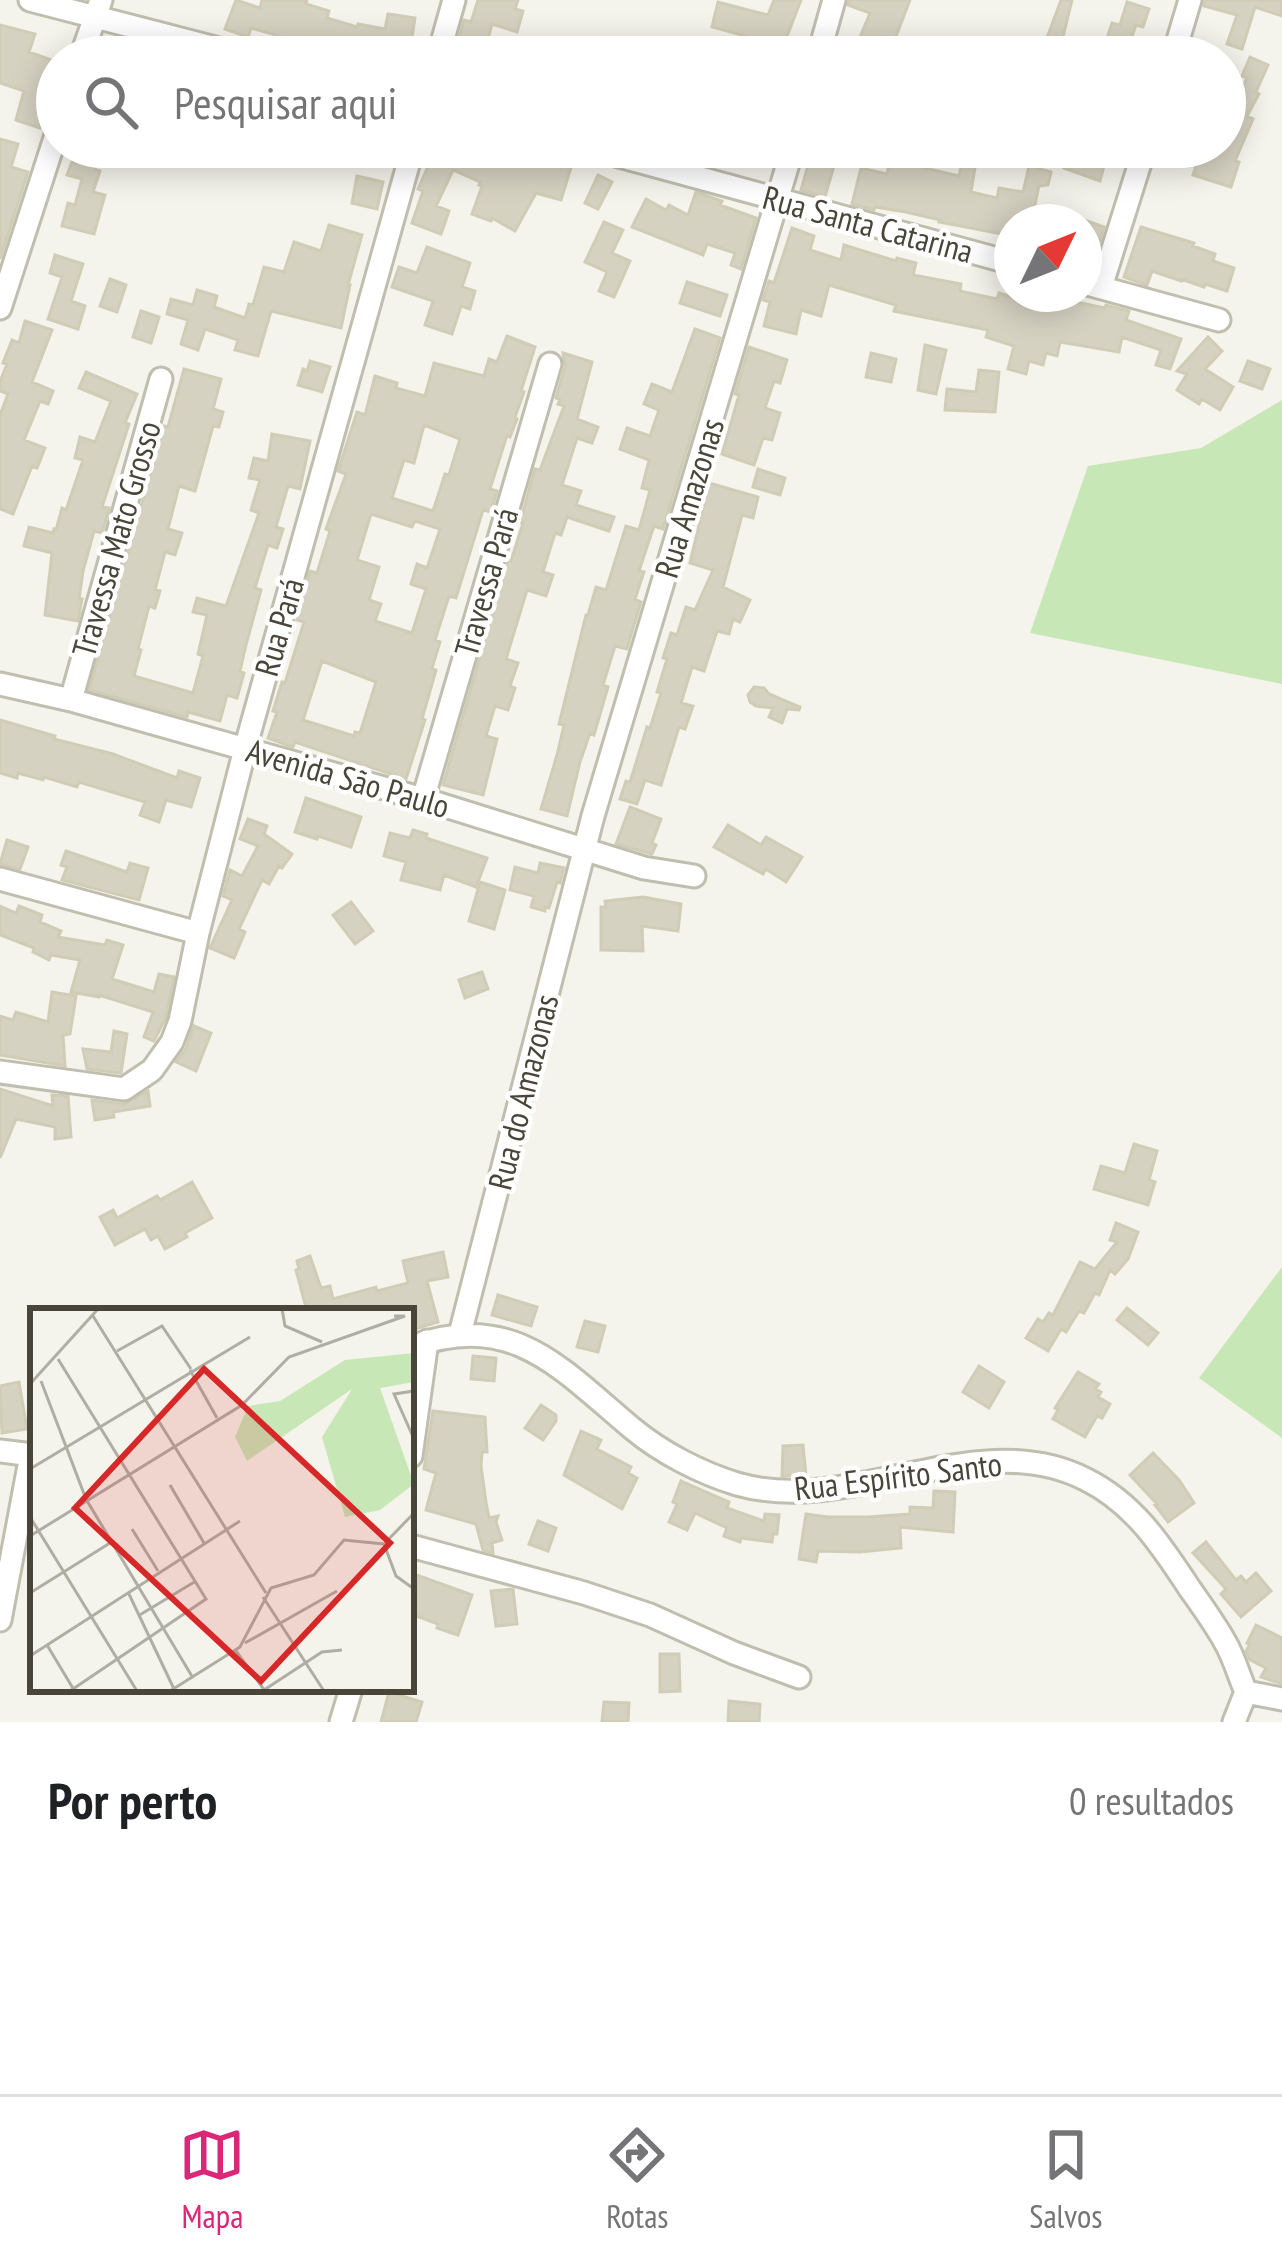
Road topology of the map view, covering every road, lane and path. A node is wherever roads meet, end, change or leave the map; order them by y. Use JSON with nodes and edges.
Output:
{"nodes":[{"id":1,"x":30,"y":0,"type":"edge"},
{"id":2,"x":454,"y":0,"type":"edge"},
{"id":3,"x":834,"y":0,"type":"edge"},
{"id":4,"x":1190,"y":0,"type":"edge"},
{"id":5,"x":98,"y":8,"type":"edge"},
{"id":6,"x":185,"y":36,"type":"edge"},
{"id":7,"x":444,"y":36,"type":"edge"},
{"id":8,"x":824,"y":36,"type":"edge"},
{"id":9,"x":1179,"y":36,"type":"edge"},
{"id":10,"x":45,"y":168,"type":"edge"},
{"id":11,"x":407,"y":168,"type":"edge"},
{"id":12,"x":662,"y":168,"type":"edge"},
{"id":13,"x":787,"y":168,"type":"edge"},
{"id":14,"x":1137,"y":168,"type":"edge"},
{"id":15,"x":778,"y":200,"type":"junction"},
{"id":16,"x":994,"y":258,"type":"edge"},
{"id":17,"x":1102,"y":261,"type":"edge"},
{"id":18,"x":1102,"y":287,"type":"edge"},
{"id":19,"x":0,"y":308,"type":"edge"},
{"id":20,"x":1220,"y":320,"type":"dead end"},
{"id":21,"x":550,"y":364,"type":"dead end"},
{"id":22,"x":161,"y":379,"type":"dead end"},
{"id":23,"x":0,"y":684,"type":"edge"},
{"id":24,"x":71,"y":700,"type":"junction"},
{"id":25,"x":245,"y":749,"type":"junction"},
{"id":26,"x":423,"y":799,"type":"junction"},
{"id":27,"x":585,"y":849,"type":"junction"},
{"id":28,"x":694,"y":876,"type":"dead end"},
{"id":29,"x":0,"y":879,"type":"edge"},
{"id":30,"x":198,"y":933,"type":"junction"},
{"id":31,"x":0,"y":1072,"type":"edge"},
{"id":32,"x":460,"y":1334,"type":"junction"},
{"id":33,"x":419,"y":1344,"type":"edge"},
{"id":34,"x":414,"y":1414,"type":"edge"},
{"id":35,"x":0,"y":1451,"type":"edge"},
{"id":36,"x":30,"y":1455,"type":"edge"},
{"id":37,"x":30,"y":1465,"type":"edge"},
{"id":38,"x":414,"y":1547,"type":"edge"},
{"id":39,"x":0,"y":1620,"type":"edge"},
{"id":40,"x":799,"y":1677,"type":"dead end"},
{"id":41,"x":350,"y":1692,"type":"edge"},
{"id":42,"x":1246,"y":1692,"type":"junction"},
{"id":43,"x":1282,"y":1700,"type":"edge"},
{"id":44,"x":341,"y":1722,"type":"edge"},
{"id":45,"x":1234,"y":1722,"type":"edge"}],
"edges":[{"from":1,"to":5,"type":"street"},
{"from":2,"to":7,"type":"street"},
{"from":3,"to":8,"type":"street"},
{"from":4,"to":9,"type":"street"},
{"from":5,"to":6,"type":"street"},
{"from":10,"to":19,"type":"street"},
{"from":11,"to":25,"type":"street","name":"Rua Pará"},
{"from":12,"to":15,"type":"street","name":"Rua Santa Catarina"},
{"from":13,"to":15,"type":"street","name":"Rua Amazonas"},
{"from":14,"to":17,"type":"street"},
{"from":15,"to":16,"type":"street","name":"Rua Santa Catarina"},
{"from":15,"to":27,"type":"street","name":"Rua Amazonas"},
{"from":18,"to":20,"type":"street"},
{"from":21,"to":26,"type":"street","name":"Travessa Pará"},
{"from":22,"to":24,"type":"street","name":"Travessa Mato Grosso"},
{"from":23,"to":24,"type":"street","name":"Avenida São Paulo"},
{"from":24,"to":25,"type":"street","name":"Avenida São Paulo"},
{"from":25,"to":26,"type":"street","name":"Avenida São Paulo"},
{"from":25,"to":30,"type":"street","name":"Rua Pará"},
{"from":26,"to":27,"type":"street","name":"Avenida São Paulo"},
{"from":27,"to":28,"type":"street","name":"Avenida São Paulo"},
{"from":27,"to":32,"type":"street","name":"Rua do Amazonas"},
{"from":29,"to":30,"type":"street"},
{"from":30,"to":31,"type":"street","name":"Rua Pará"},
{"from":32,"to":33,"type":"street","name":"Rua Espírito Santo"},
{"from":32,"to":42,"type":"street","name":"Rua Espírito Santo"},
{"from":33,"to":34,"type":"street"},
{"from":35,"to":36,"type":"street"},
{"from":37,"to":39,"type":"street"},
{"from":38,"to":40,"type":"street"},
{"from":41,"to":44,"type":"street"},
{"from":42,"to":43,"type":"street"},
{"from":42,"to":45,"type":"street"}]}
